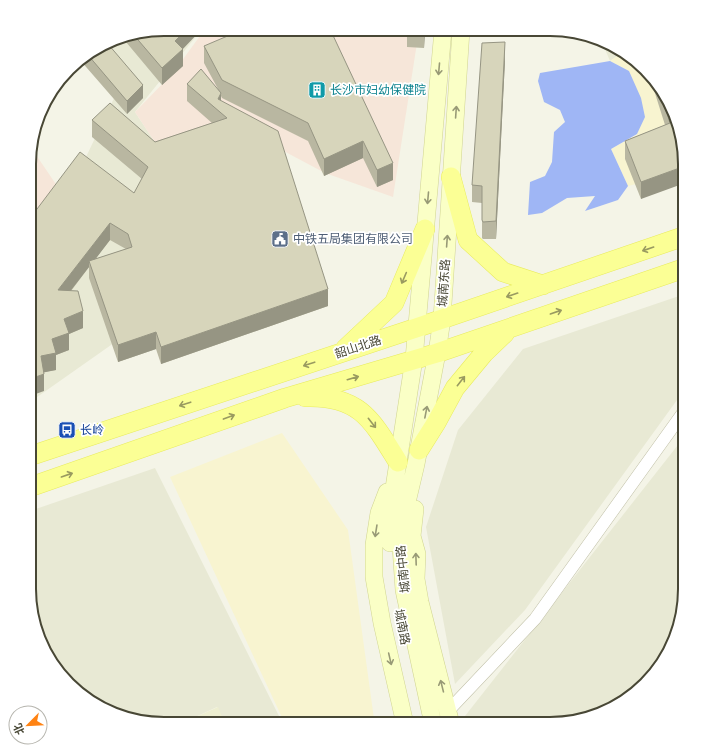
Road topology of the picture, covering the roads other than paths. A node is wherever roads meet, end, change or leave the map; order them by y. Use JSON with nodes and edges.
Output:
{"nodes":[{"id":1,"x":442,"y":36,"type":"edge"},
{"id":2,"x":461,"y":36,"type":"edge"},
{"id":3,"x":451,"y":177,"type":"junction"},
{"id":4,"x":425,"y":229,"type":"junction"},
{"id":5,"x":678,"y":238,"type":"edge"},
{"id":6,"x":678,"y":270,"type":"edge"},
{"id":7,"x":543,"y":285,"type":"junction"},
{"id":8,"x":442,"y":319,"type":"junction"},
{"id":9,"x":513,"y":327,"type":"junction"},
{"id":10,"x":416,"y":328,"type":"junction"},
{"id":11,"x":340,"y":353,"type":"junction"},
{"id":12,"x":438,"y":353,"type":"junction"},
{"id":13,"x":414,"y":359,"type":"junction"},
{"id":14,"x":285,"y":398,"type":"junction"},
{"id":15,"x":678,"y":420,"type":"edge"},
{"id":16,"x":36,"y":454,"type":"edge"},
{"id":17,"x":407,"y":461,"type":"junction"},
{"id":18,"x":36,"y":485,"type":"edge"},
{"id":19,"x":395,"y":531,"type":"junction"},
{"id":20,"x":403,"y":717,"type":"edge"},
{"id":21,"x":421,"y":717,"type":"edge"},
{"id":22,"x":431,"y":717,"type":"edge"},
{"id":23,"x":449,"y":717,"type":"edge"}],
"edges":[{"from":1,"to":4,"type":"main road","name":"城南东路","one_way":true},
{"from":3,"to":2,"type":"main road","name":"城南东路","one_way":true},
{"from":3,"to":7,"type":"main road"},
{"from":8,"to":3,"type":"main road","name":"城南东路","one_way":true},
{"from":4,"to":10,"type":"main road","name":"城南东路"},
{"from":4,"to":11,"type":"main road","one_way":true},
{"from":5,"to":7,"type":"main road","name":"韶山北路","one_way":true},
{"from":9,"to":6,"type":"main road","one_way":true},
{"from":7,"to":8,"type":"main road","name":"韶山北路","one_way":true},
{"from":8,"to":10,"type":"main road","name":"韶山北路"},
{"from":8,"to":12,"type":"main road","name":"城南东路"},
{"from":9,"to":12,"type":"main road"},
{"from":17,"to":9,"type":"main road","one_way":true},
{"from":10,"to":11,"type":"main road","name":"韶山北路"},
{"from":10,"to":13,"type":"main road","name":"城南东路"},
{"from":11,"to":16,"type":"main road","name":"韶山北路","one_way":true},
{"from":12,"to":13,"type":"main road"},
{"from":17,"to":12,"type":"main road","name":"城南东路","one_way":true},
{"from":14,"to":13,"type":"main road","one_way":true},
{"from":13,"to":17,"type":"main road","name":"城南东路"},
{"from":14,"to":17,"type":"main road","one_way":true},
{"from":18,"to":14,"type":"main road","one_way":true},
{"from":15,"to":23,"type":"street"},
{"from":17,"to":19,"type":"main road","name":"城南东路"},
{"from":17,"to":20,"type":"main road","one_way":true},
{"from":23,"to":17,"type":"main road","one_way":true},
{"from":19,"to":21,"type":"main road","name":"城南路"},
{"from":19,"to":22,"type":"main road","name":"城南中路"}]}
